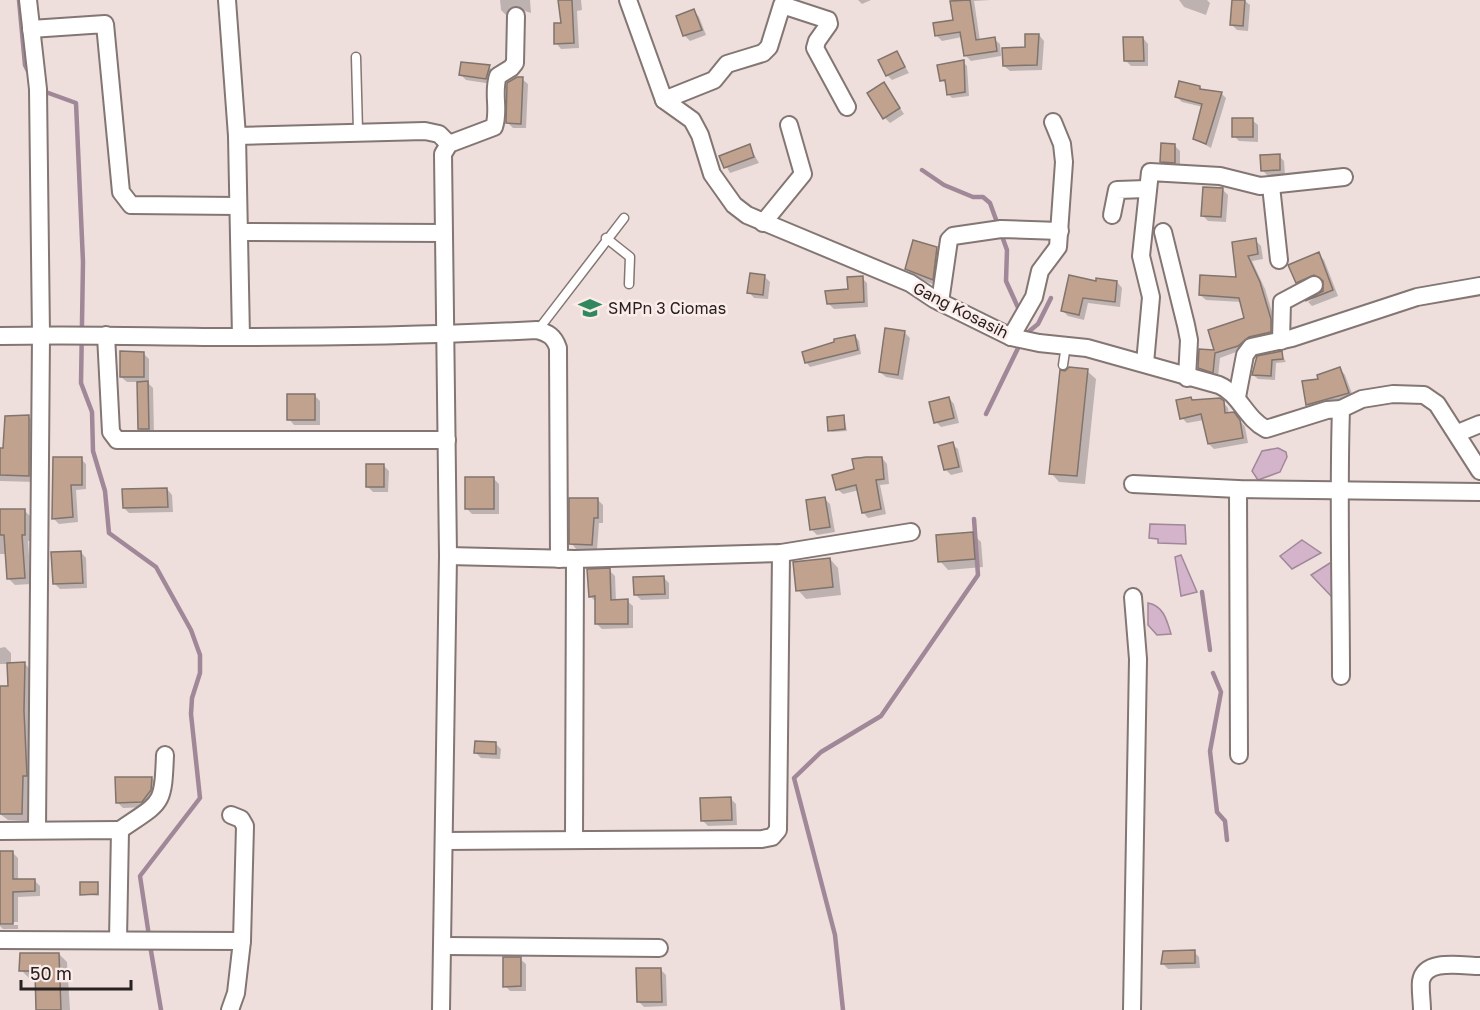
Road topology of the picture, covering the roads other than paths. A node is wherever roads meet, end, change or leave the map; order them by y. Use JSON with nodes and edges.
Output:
{"nodes":[{"id":1,"x":28,"y":0,"type":"edge"},
{"id":2,"x":227,"y":0,"type":"edge"},
{"id":3,"x":628,"y":0,"type":"edge"},
{"id":4,"x":783,"y":3,"type":"edge"},
{"id":5,"x":516,"y":16,"type":"dead end"},
{"id":6,"x":31,"y":29,"type":"junction"},
{"id":7,"x":356,"y":57,"type":"dead end"},
{"id":8,"x":664,"y":100,"type":"junction"},
{"id":9,"x":847,"y":107,"type":"dead end"},
{"id":10,"x":1053,"y":122,"type":"dead end"},
{"id":11,"x":789,"y":125,"type":"dead end"},
{"id":12,"x":358,"y":130,"type":"junction"},
{"id":13,"x":237,"y":136,"type":"junction"},
{"id":14,"x":449,"y":144,"type":"junction"},
{"id":15,"x":1344,"y":177,"type":"dead end"},
{"id":16,"x":1271,"y":186,"type":"junction"},
{"id":17,"x":1147,"y":189,"type":"junction"},
{"id":18,"x":238,"y":206,"type":"junction"},
{"id":19,"x":1112,"y":215,"type":"dead end"},
{"id":20,"x":624,"y":218,"type":"dead end"},
{"id":21,"x":763,"y":224,"type":"junction"},
{"id":22,"x":1060,"y":231,"type":"junction"},
{"id":23,"x":238,"y":232,"type":"junction"},
{"id":24,"x":1163,"y":232,"type":"dead end"},
{"id":25,"x":443,"y":233,"type":"junction"},
{"id":26,"x":606,"y":238,"type":"junction"},
{"id":27,"x":1279,"y":260,"type":"dead end"},
{"id":28,"x":629,"y":284,"type":"dead end"},
{"id":29,"x":1314,"y":285,"type":"dead end"},
{"id":30,"x":1480,"y":286,"type":"edge"},
{"id":31,"x":940,"y":302,"type":"junction"},
{"id":32,"x":537,"y":330,"type":"junction"},
{"id":33,"x":1012,"y":334,"type":"junction"},
{"id":34,"x":41,"y":335,"type":"junction"},
{"id":35,"x":98,"y":335,"type":"junction"},
{"id":36,"x":446,"y":335,"type":"junction"},
{"id":37,"x":0,"y":336,"type":"edge"},
{"id":38,"x":241,"y":337,"type":"junction"},
{"id":39,"x":1281,"y":341,"type":"junction"},
{"id":40,"x":1066,"y":345,"type":"junction"},
{"id":41,"x":1145,"y":363,"type":"junction"},
{"id":42,"x":1064,"y":365,"type":"dead end"},
{"id":43,"x":1187,"y":378,"type":"junction"},
{"id":44,"x":1237,"y":397,"type":"junction"},
{"id":45,"x":1341,"y":409,"type":"junction"},
{"id":46,"x":1480,"y":424,"type":"edge"},
{"id":47,"x":1458,"y":433,"type":"junction"},
{"id":48,"x":447,"y":441,"type":"junction"},
{"id":49,"x":1480,"y":471,"type":"edge"},
{"id":50,"x":1133,"y":484,"type":"dead end"},
{"id":51,"x":1238,"y":489,"type":"junction"},
{"id":52,"x":1339,"y":490,"type":"junction"},
{"id":53,"x":1480,"y":492,"type":"edge"},
{"id":54,"x":911,"y":532,"type":"dead end"},
{"id":55,"x":781,"y":553,"type":"junction"},
{"id":56,"x":448,"y":556,"type":"junction"},
{"id":57,"x":567,"y":559,"type":"junction"},
{"id":58,"x":1133,"y":597,"type":"dead end"},
{"id":59,"x":1341,"y":676,"type":"dead end"},
{"id":60,"x":165,"y":755,"type":"dead end"},
{"id":61,"x":1239,"y":755,"type":"dead end"},
{"id":62,"x":231,"y":815,"type":"dead end"},
{"id":63,"x":37,"y":830,"type":"junction"},
{"id":64,"x":120,"y":830,"type":"junction"},
{"id":65,"x":0,"y":831,"type":"edge"},
{"id":66,"x":574,"y":840,"type":"junction"},
{"id":67,"x":445,"y":841,"type":"junction"},
{"id":68,"x":0,"y":940,"type":"edge"},
{"id":69,"x":118,"y":940,"type":"junction"},
{"id":70,"x":242,"y":941,"type":"junction"},
{"id":71,"x":444,"y":946,"type":"junction"},
{"id":72,"x":658,"y":948,"type":"dead end"},
{"id":73,"x":1480,"y":966,"type":"edge"},
{"id":74,"x":230,"y":1010,"type":"edge"},
{"id":75,"x":441,"y":1010,"type":"edge"},
{"id":76,"x":1132,"y":1010,"type":"edge"},
{"id":77,"x":1422,"y":1010,"type":"edge"}],
"edges":[{"from":1,"to":6,"type":"street"},
{"from":2,"to":13,"type":"street"},
{"from":3,"to":8,"type":"street"},
{"from":4,"to":8,"type":"street"},
{"from":4,"to":9,"type":"street"},
{"from":5,"to":14,"type":"street"},
{"from":6,"to":18,"type":"street"},
{"from":6,"to":34,"type":"street"},
{"from":7,"to":12,"type":"lane"},
{"from":8,"to":21,"type":"street","name":"Gang Kosasih"},
{"from":10,"to":22,"type":"street"},
{"from":11,"to":21,"type":"street"},
{"from":12,"to":13,"type":"street"},
{"from":12,"to":14,"type":"street"},
{"from":13,"to":18,"type":"street"},
{"from":14,"to":25,"type":"street"},
{"from":15,"to":16,"type":"street"},
{"from":16,"to":17,"type":"street"},
{"from":16,"to":27,"type":"street"},
{"from":17,"to":19,"type":"street"},
{"from":17,"to":41,"type":"street"},
{"from":18,"to":23,"type":"street"},
{"from":20,"to":26,"type":"lane"},
{"from":21,"to":31,"type":"street","name":"Gang Kosasih"},
{"from":22,"to":31,"type":"street"},
{"from":22,"to":33,"type":"street"},
{"from":23,"to":25,"type":"street"},
{"from":23,"to":38,"type":"street"},
{"from":24,"to":43,"type":"street"},
{"from":25,"to":36,"type":"street"},
{"from":26,"to":28,"type":"lane"},
{"from":26,"to":32,"type":"lane"},
{"from":29,"to":39,"type":"street"},
{"from":30,"to":39,"type":"street"},
{"from":31,"to":33,"type":"street","name":"Gang Kosasih"},
{"from":32,"to":36,"type":"street"},
{"from":32,"to":57,"type":"street"},
{"from":33,"to":40,"type":"street","name":"Gang Kosasih"},
{"from":34,"to":35,"type":"street"},
{"from":34,"to":37,"type":"street"},
{"from":34,"to":63,"type":"street"},
{"from":35,"to":38,"type":"street"},
{"from":35,"to":48,"type":"street"},
{"from":36,"to":38,"type":"street"},
{"from":36,"to":48,"type":"street"},
{"from":39,"to":44,"type":"street"},
{"from":40,"to":41,"type":"street","name":"Gang Kosasih"},
{"from":40,"to":42,"type":"lane"},
{"from":41,"to":43,"type":"street","name":"Gang Kosasih"},
{"from":43,"to":44,"type":"street","name":"Gang Kosasih"},
{"from":44,"to":45,"type":"street","name":"Gang Kosasih"},
{"from":45,"to":47,"type":"street","name":"Gang Kosasih"},
{"from":45,"to":52,"type":"street"},
{"from":46,"to":47,"type":"street"},
{"from":47,"to":49,"type":"street","name":"Gang Kosasih"},
{"from":48,"to":56,"type":"street"},
{"from":50,"to":51,"type":"street"},
{"from":51,"to":52,"type":"street"},
{"from":51,"to":61,"type":"street"},
{"from":52,"to":53,"type":"street"},
{"from":52,"to":59,"type":"street"},
{"from":54,"to":55,"type":"street"},
{"from":55,"to":57,"type":"street"},
{"from":55,"to":66,"type":"street"},
{"from":56,"to":57,"type":"street"},
{"from":56,"to":67,"type":"street"},
{"from":57,"to":66,"type":"street"},
{"from":58,"to":76,"type":"street"},
{"from":60,"to":64,"type":"street"},
{"from":62,"to":70,"type":"street"},
{"from":63,"to":64,"type":"street"},
{"from":63,"to":65,"type":"street"},
{"from":64,"to":69,"type":"street"},
{"from":66,"to":67,"type":"street"},
{"from":67,"to":71,"type":"street"},
{"from":68,"to":69,"type":"street"},
{"from":69,"to":70,"type":"street"},
{"from":70,"to":74,"type":"street"},
{"from":71,"to":72,"type":"street"},
{"from":71,"to":75,"type":"street"},
{"from":73,"to":77,"type":"street"}]}
